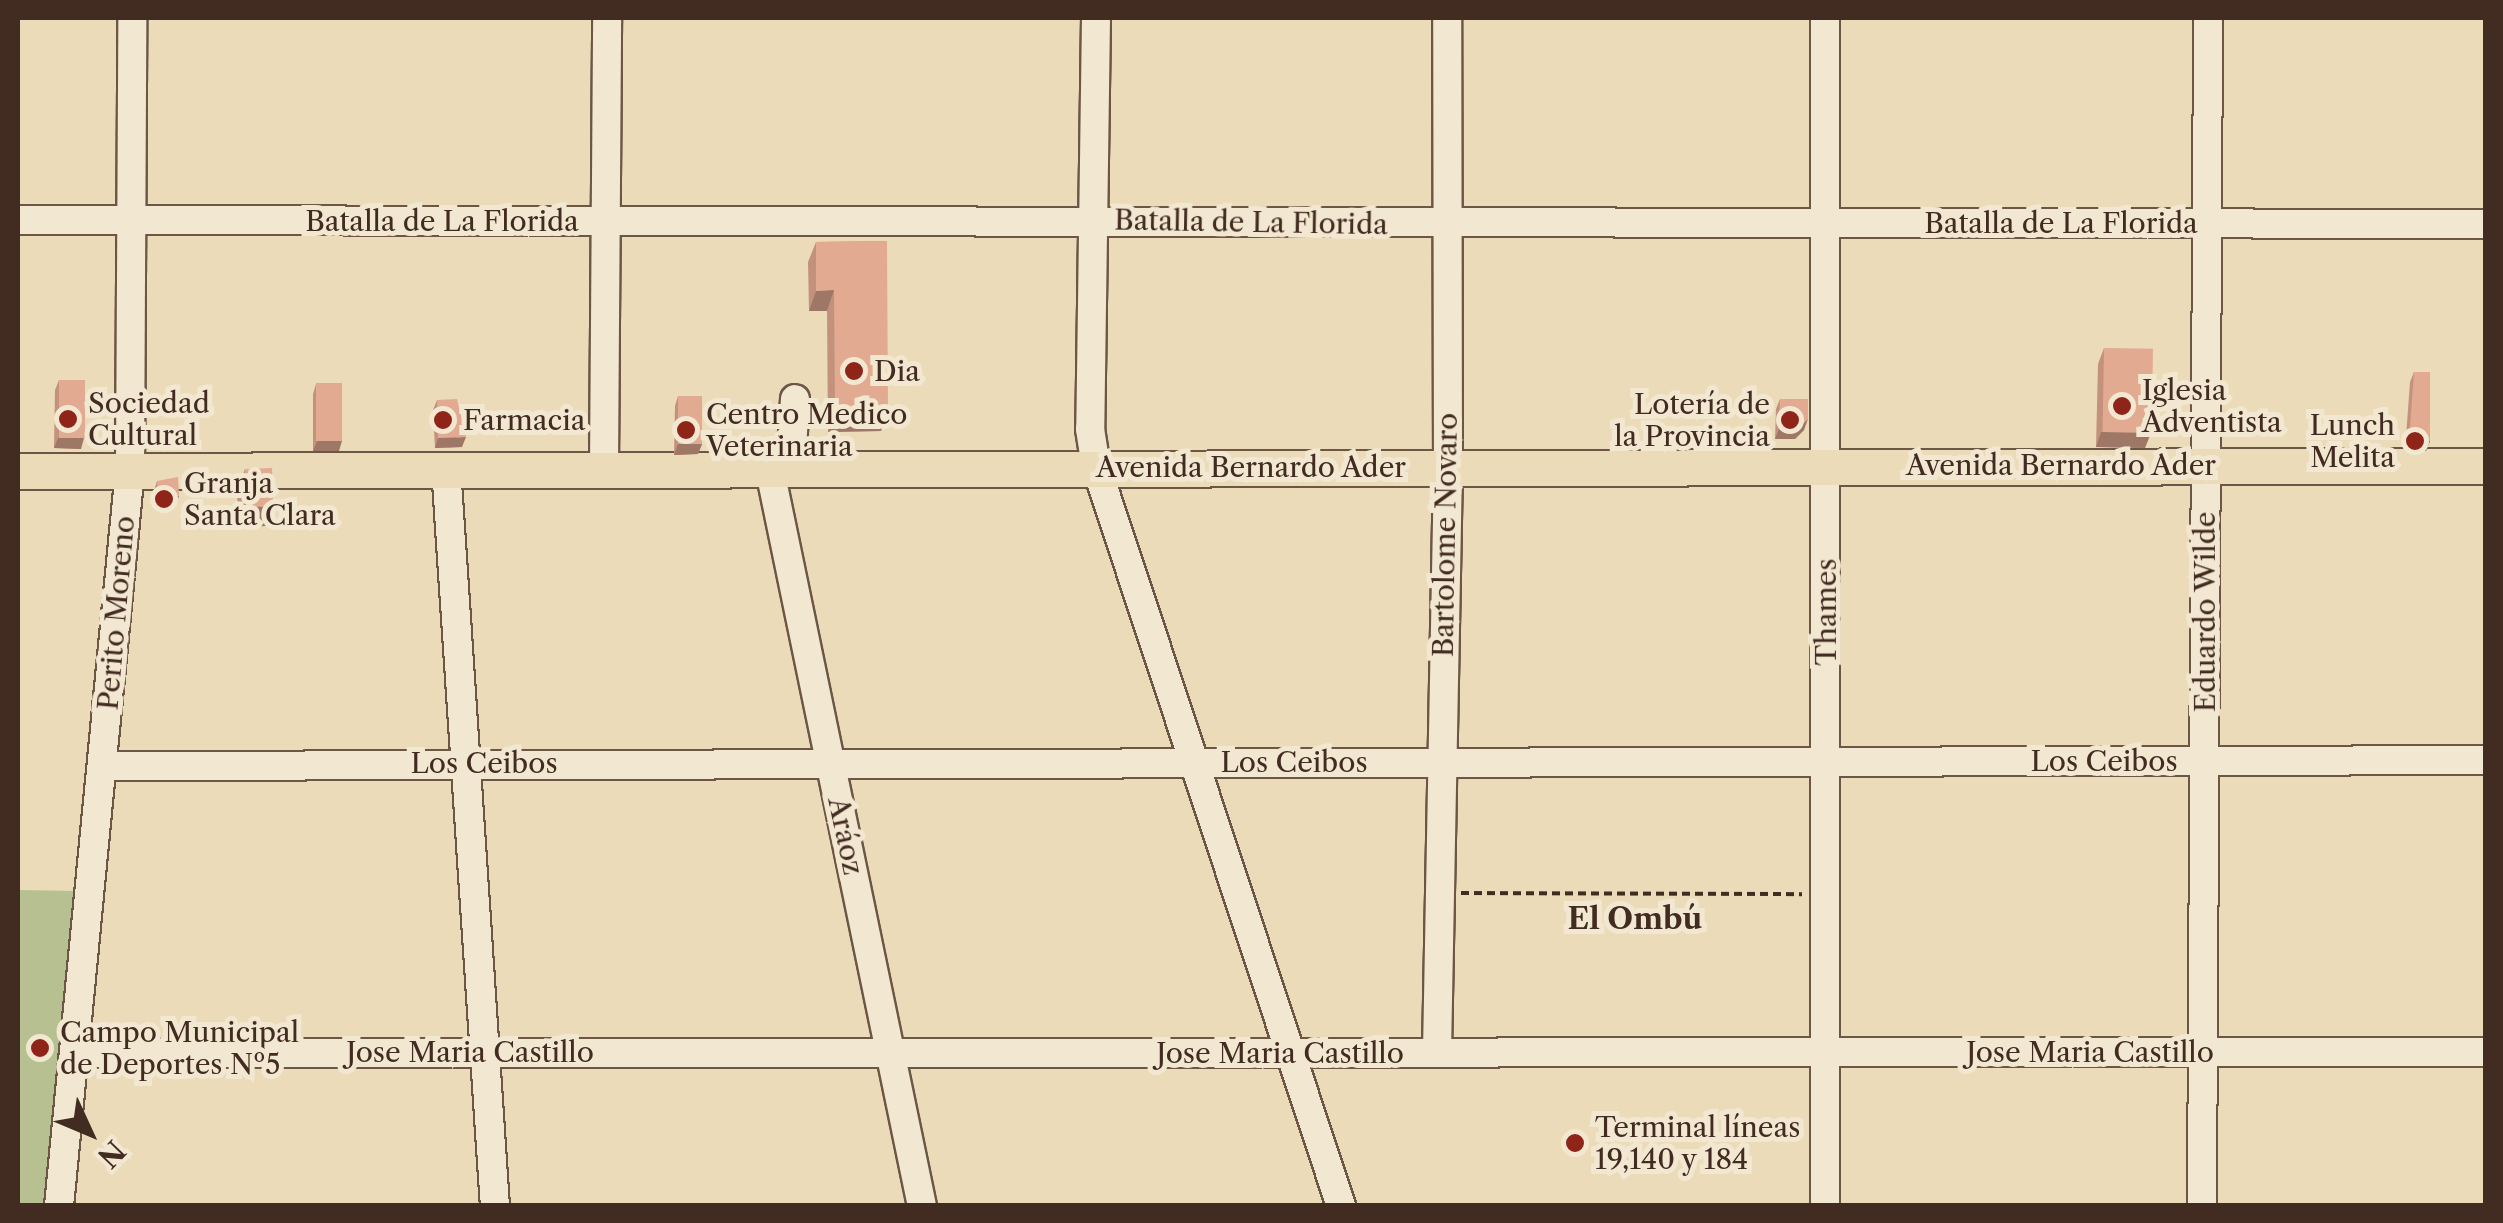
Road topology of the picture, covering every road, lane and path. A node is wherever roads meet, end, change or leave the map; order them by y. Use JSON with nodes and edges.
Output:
{"nodes":[{"id":1,"x":132,"y":18,"type":"edge"},
{"id":2,"x":606,"y":18,"type":"edge"},
{"id":3,"x":1096,"y":18,"type":"edge"},
{"id":4,"x":1447,"y":18,"type":"edge"},
{"id":5,"x":1826,"y":18,"type":"edge"},
{"id":6,"x":2208,"y":18,"type":"edge"},
{"id":7,"x":18,"y":220,"type":"edge"},
{"id":8,"x":606,"y":220,"type":"junction"},
{"id":9,"x":1093,"y":220,"type":"junction"},
{"id":10,"x":131,"y":221,"type":"junction"},
{"id":11,"x":1825,"y":222,"type":"junction"},
{"id":12,"x":2207,"y":223,"type":"junction"},
{"id":13,"x":1448,"y":224,"type":"junction"},
{"id":14,"x":2486,"y":224,"type":"edge"},
{"id":15,"x":796,"y":399,"type":"dead end"},
{"id":16,"x":1826,"y":465,"type":"junction"},
{"id":17,"x":2206,"y":465,"type":"junction"},
{"id":18,"x":446,"y":466,"type":"junction"},
{"id":19,"x":780,"y":466,"type":"junction"},
{"id":20,"x":1096,"y":466,"type":"junction"},
{"id":21,"x":2486,"y":466,"type":"edge"},
{"id":22,"x":604,"y":467,"type":"junction"},
{"id":23,"x":1448,"y":468,"type":"junction"},
{"id":24,"x":130,"y":470,"type":"junction"},
{"id":25,"x":18,"y":471,"type":"edge"},
{"id":26,"x":2204,"y":760,"type":"junction"},
{"id":27,"x":2486,"y":760,"type":"edge"},
{"id":28,"x":1826,"y":761,"type":"junction"},
{"id":29,"x":466,"y":762,"type":"junction"},
{"id":30,"x":1194,"y":762,"type":"junction"},
{"id":31,"x":1439,"y":762,"type":"junction"},
{"id":32,"x":831,"y":763,"type":"junction"},
{"id":33,"x":102,"y":766,"type":"junction"},
{"id":34,"x":1441,"y":892,"type":"junction"},
{"id":35,"x":1825,"y":894,"type":"junction"},
{"id":36,"x":484,"y":1051,"type":"junction"},
{"id":37,"x":892,"y":1052,"type":"junction"},
{"id":38,"x":1437,"y":1052,"type":"junction"},
{"id":39,"x":1826,"y":1052,"type":"junction"},
{"id":40,"x":2204,"y":1052,"type":"junction"},
{"id":41,"x":2486,"y":1052,"type":"edge"},
{"id":42,"x":1288,"y":1053,"type":"junction"},
{"id":43,"x":74,"y":1054,"type":"junction"},
{"id":44,"x":59,"y":1206,"type":"edge"},
{"id":45,"x":495,"y":1206,"type":"edge"},
{"id":46,"x":922,"y":1206,"type":"edge"},
{"id":47,"x":1341,"y":1206,"type":"edge"},
{"id":48,"x":1825,"y":1206,"type":"edge"},
{"id":49,"x":2202,"y":1206,"type":"edge"}],
"edges":[{"from":1,"to":10,"type":"street","name":"Perito Moreno"},
{"from":2,"to":8,"type":"street"},
{"from":3,"to":9,"type":"street"},
{"from":4,"to":13,"type":"street","name":"Bartolome Novaro"},
{"from":5,"to":11,"type":"street","name":"Thames"},
{"from":6,"to":12,"type":"street","name":"Eduardo Wilde"},
{"from":7,"to":10,"type":"street","name":"Batalla de La Florida"},
{"from":8,"to":9,"type":"street","name":"Batalla de La Florida"},
{"from":8,"to":10,"type":"street","name":"Batalla de La Florida"},
{"from":8,"to":22,"type":"street"},
{"from":9,"to":13,"type":"street","name":"Batalla de La Florida"},
{"from":9,"to":20,"type":"street"},
{"from":10,"to":24,"type":"street","name":"Perito Moreno"},
{"from":11,"to":12,"type":"street","name":"Batalla de La Florida"},
{"from":11,"to":13,"type":"street","name":"Batalla de La Florida"},
{"from":11,"to":16,"type":"street","name":"Thames"},
{"from":12,"to":14,"type":"street","name":"Batalla de La Florida"},
{"from":12,"to":17,"type":"street","name":"Eduardo Wilde"},
{"from":13,"to":23,"type":"street","name":"Bartolome Novaro"},
{"from":15,"to":19,"type":"street","name":"Aráoz"},
{"from":16,"to":17,"type":"main road","name":"Avenida Bernardo Ader"},
{"from":16,"to":23,"type":"main road","name":"Avenida Bernardo Ader"},
{"from":16,"to":28,"type":"street","name":"Thames"},
{"from":17,"to":21,"type":"main road","name":"Avenida Bernardo Ader"},
{"from":17,"to":26,"type":"street","name":"Eduardo Wilde"},
{"from":18,"to":22,"type":"main road","name":"Avenida Bernardo Ader"},
{"from":18,"to":24,"type":"main road","name":"Avenida Bernardo Ader"},
{"from":18,"to":29,"type":"street"},
{"from":19,"to":20,"type":"main road","name":"Avenida Bernardo Ader"},
{"from":19,"to":22,"type":"main road","name":"Avenida Bernardo Ader"},
{"from":19,"to":32,"type":"street","name":"Aráoz"},
{"from":20,"to":23,"type":"main road","name":"Avenida Bernardo Ader"},
{"from":20,"to":30,"type":"street"},
{"from":23,"to":31,"type":"street","name":"Bartolome Novaro"},
{"from":24,"to":25,"type":"main road","name":"Avenida Bernardo Ader"},
{"from":24,"to":33,"type":"street","name":"Perito Moreno"},
{"from":26,"to":27,"type":"street","name":"Los Ceibos"},
{"from":26,"to":28,"type":"street","name":"Los Ceibos"},
{"from":26,"to":40,"type":"street","name":"Eduardo Wilde"},
{"from":28,"to":31,"type":"street","name":"Los Ceibos"},
{"from":28,"to":35,"type":"street","name":"Thames"},
{"from":29,"to":32,"type":"street","name":"Los Ceibos"},
{"from":29,"to":33,"type":"street","name":"Los Ceibos"},
{"from":29,"to":36,"type":"street"},
{"from":30,"to":31,"type":"street","name":"Los Ceibos"},
{"from":30,"to":32,"type":"street","name":"Los Ceibos"},
{"from":30,"to":42,"type":"street"},
{"from":31,"to":34,"type":"street","name":"Bartolome Novaro"},
{"from":32,"to":37,"type":"street","name":"Aráoz"},
{"from":33,"to":43,"type":"street","name":"Perito Moreno"},
{"from":34,"to":35,"type":"path"},
{"from":34,"to":38,"type":"street","name":"Bartolome Novaro"},
{"from":35,"to":39,"type":"street","name":"Thames"},
{"from":36,"to":37,"type":"street","name":"Jose Maria Castillo"},
{"from":36,"to":43,"type":"street","name":"Jose Maria Castillo"},
{"from":36,"to":45,"type":"street"},
{"from":37,"to":42,"type":"street","name":"Jose Maria Castillo"},
{"from":37,"to":46,"type":"street","name":"Aráoz"},
{"from":38,"to":39,"type":"street","name":"Jose Maria Castillo"},
{"from":38,"to":42,"type":"street","name":"Jose Maria Castillo"},
{"from":39,"to":40,"type":"street","name":"Jose Maria Castillo"},
{"from":39,"to":48,"type":"street","name":"Thames"},
{"from":40,"to":41,"type":"street","name":"Jose Maria Castillo"},
{"from":40,"to":49,"type":"street","name":"Eduardo Wilde"},
{"from":42,"to":47,"type":"street"},
{"from":43,"to":44,"type":"street","name":"Perito Moreno"}]}
